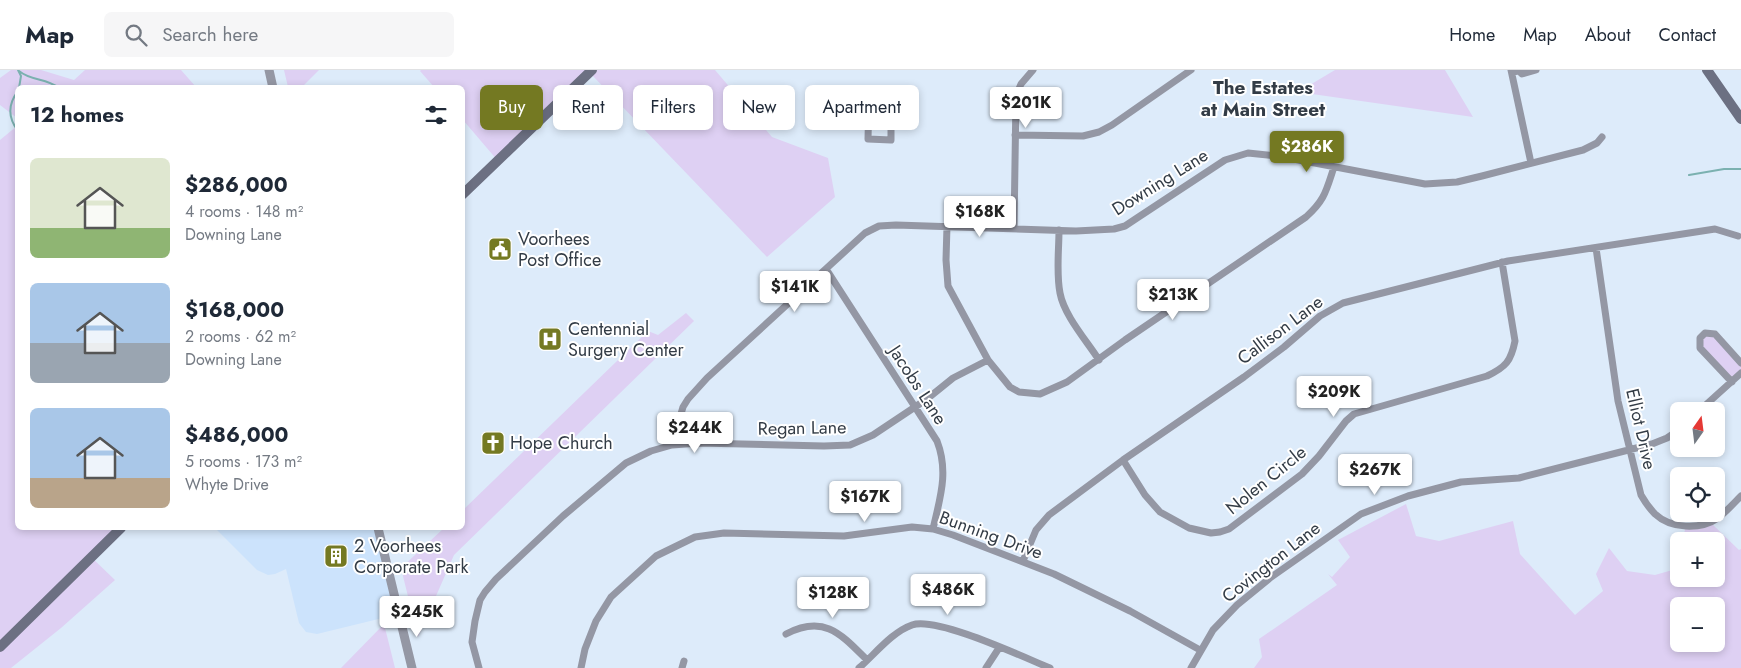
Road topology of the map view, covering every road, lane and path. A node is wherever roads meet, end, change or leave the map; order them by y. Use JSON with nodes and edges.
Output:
{"nodes":[{"id":1,"x":269,"y":70,"type":"edge"},
{"id":2,"x":592,"y":70,"type":"edge"},
{"id":3,"x":1033,"y":70,"type":"edge"},
{"id":4,"x":1191,"y":70,"type":"edge"},
{"id":5,"x":1536,"y":70,"type":"edge"},
{"id":6,"x":1707,"y":70,"type":"edge"},
{"id":7,"x":1515,"y":71,"type":"edge"},
{"id":8,"x":272,"y":85,"type":"edge"},
{"id":9,"x":1741,"y":119,"type":"edge"},
{"id":10,"x":868,"y":130,"type":"edge"},
{"id":11,"x":891,"y":130,"type":"edge"},
{"id":12,"x":1015,"y":135,"type":"junction"},
{"id":13,"x":1602,"y":137,"type":"dead end"},
{"id":14,"x":1532,"y":164,"type":"junction"},
{"id":15,"x":1334,"y":167,"type":"junction"},
{"id":16,"x":465,"y":192,"type":"edge"},
{"id":17,"x":946,"y":226,"type":"junction"},
{"id":18,"x":1014,"y":229,"type":"junction"},
{"id":19,"x":1059,"y":230,"type":"junction"},
{"id":20,"x":1738,"y":236,"type":"dead end"},
{"id":21,"x":1596,"y":248,"type":"junction"},
{"id":22,"x":1502,"y":262,"type":"junction"},
{"id":23,"x":826,"y":268,"type":"junction"},
{"id":24,"x":988,"y":360,"type":"junction"},
{"id":25,"x":1099,"y":360,"type":"junction"},
{"id":26,"x":1741,"y":362,"type":"edge"},
{"id":27,"x":1741,"y":373,"type":"edge"},
{"id":28,"x":1732,"y":382,"type":"junction"},
{"id":29,"x":1709,"y":402,"type":"edge"},
{"id":30,"x":915,"y":407,"type":"junction"},
{"id":31,"x":1670,"y":436,"type":"edge"},
{"id":32,"x":672,"y":445,"type":"junction"},
{"id":33,"x":1630,"y":450,"type":"junction"},
{"id":34,"x":1123,"y":460,"type":"junction"},
{"id":35,"x":1741,"y":496,"type":"edge"},
{"id":36,"x":933,"y":529,"type":"junction"},
{"id":37,"x":119,"y":530,"type":"edge"},
{"id":38,"x":378,"y":530,"type":"edge"},
{"id":39,"x":1023,"y":561,"type":"junction"},
{"id":40,"x":786,"y":634,"type":"dead end"},
{"id":41,"x":0,"y":646,"type":"edge"},
{"id":42,"x":999,"y":648,"type":"junction"},
{"id":43,"x":1200,"y":650,"type":"junction"},
{"id":44,"x":867,"y":660,"type":"junction"},
{"id":45,"x":412,"y":668,"type":"edge"},
{"id":46,"x":478,"y":668,"type":"edge"},
{"id":47,"x":581,"y":668,"type":"edge"},
{"id":48,"x":859,"y":668,"type":"edge"},
{"id":49,"x":986,"y":668,"type":"edge"},
{"id":50,"x":1050,"y":668,"type":"edge"},
{"id":51,"x":1191,"y":668,"type":"edge"}],
"edges":[{"from":1,"to":8,"type":"street"},
{"from":2,"to":16,"type":"main road"},
{"from":3,"to":12,"type":"street"},
{"from":4,"to":12,"type":"street"},
{"from":5,"to":7,"type":"street"},
{"from":6,"to":9,"type":"main road"},
{"from":7,"to":14,"type":"street"},
{"from":10,"to":11,"type":"street"},
{"from":12,"to":18,"type":"street"},
{"from":13,"to":14,"type":"street","name":"Downing Lane"},
{"from":14,"to":15,"type":"street","name":"Downing Lane"},
{"from":15,"to":19,"type":"street","name":"Downing Lane"},
{"from":15,"to":25,"type":"street"},
{"from":17,"to":18,"type":"street","name":"Downing Lane"},
{"from":17,"to":23,"type":"street","name":"Downing Lane"},
{"from":17,"to":24,"type":"street"},
{"from":18,"to":19,"type":"street","name":"Downing Lane"},
{"from":19,"to":25,"type":"street"},
{"from":20,"to":21,"type":"street","name":"Callison Lane"},
{"from":21,"to":22,"type":"street","name":"Callison Lane"},
{"from":21,"to":33,"type":"street","name":"Elliot Drive"},
{"from":22,"to":34,"type":"street","name":"Callison Lane"},
{"from":22,"to":34,"type":"street","name":"Nolen Circle"},
{"from":23,"to":30,"type":"street","name":"Jacobs Lane"},
{"from":23,"to":32,"type":"street","name":"Downing Lane"},
{"from":24,"to":25,"type":"street"},
{"from":24,"to":30,"type":"street","name":"Regan Lane"},
{"from":26,"to":28,"type":"street"},
{"from":27,"to":28,"type":"street"},
{"from":28,"to":29,"type":"street"},
{"from":30,"to":32,"type":"street","name":"Regan Lane"},
{"from":30,"to":36,"type":"street","name":"Jacobs Lane"},
{"from":31,"to":33,"type":"street","name":"Covington Lane"},
{"from":32,"to":46,"type":"street","name":"Regan Lane"},
{"from":33,"to":35,"type":"street","name":"Elliot Drive"},
{"from":33,"to":43,"type":"street","name":"Covington Lane"},
{"from":34,"to":39,"type":"street","name":"Callison Lane"},
{"from":36,"to":39,"type":"street","name":"Bunning Drive"},
{"from":36,"to":47,"type":"street","name":"Bunning Drive"},
{"from":37,"to":41,"type":"main road"},
{"from":38,"to":45,"type":"street"},
{"from":39,"to":43,"type":"street","name":"Bunning Drive"},
{"from":40,"to":44,"type":"street"},
{"from":42,"to":44,"type":"street"},
{"from":42,"to":49,"type":"street"},
{"from":42,"to":50,"type":"street"},
{"from":43,"to":51,"type":"street","name":"Covington Lane"},
{"from":44,"to":48,"type":"street"}]}
